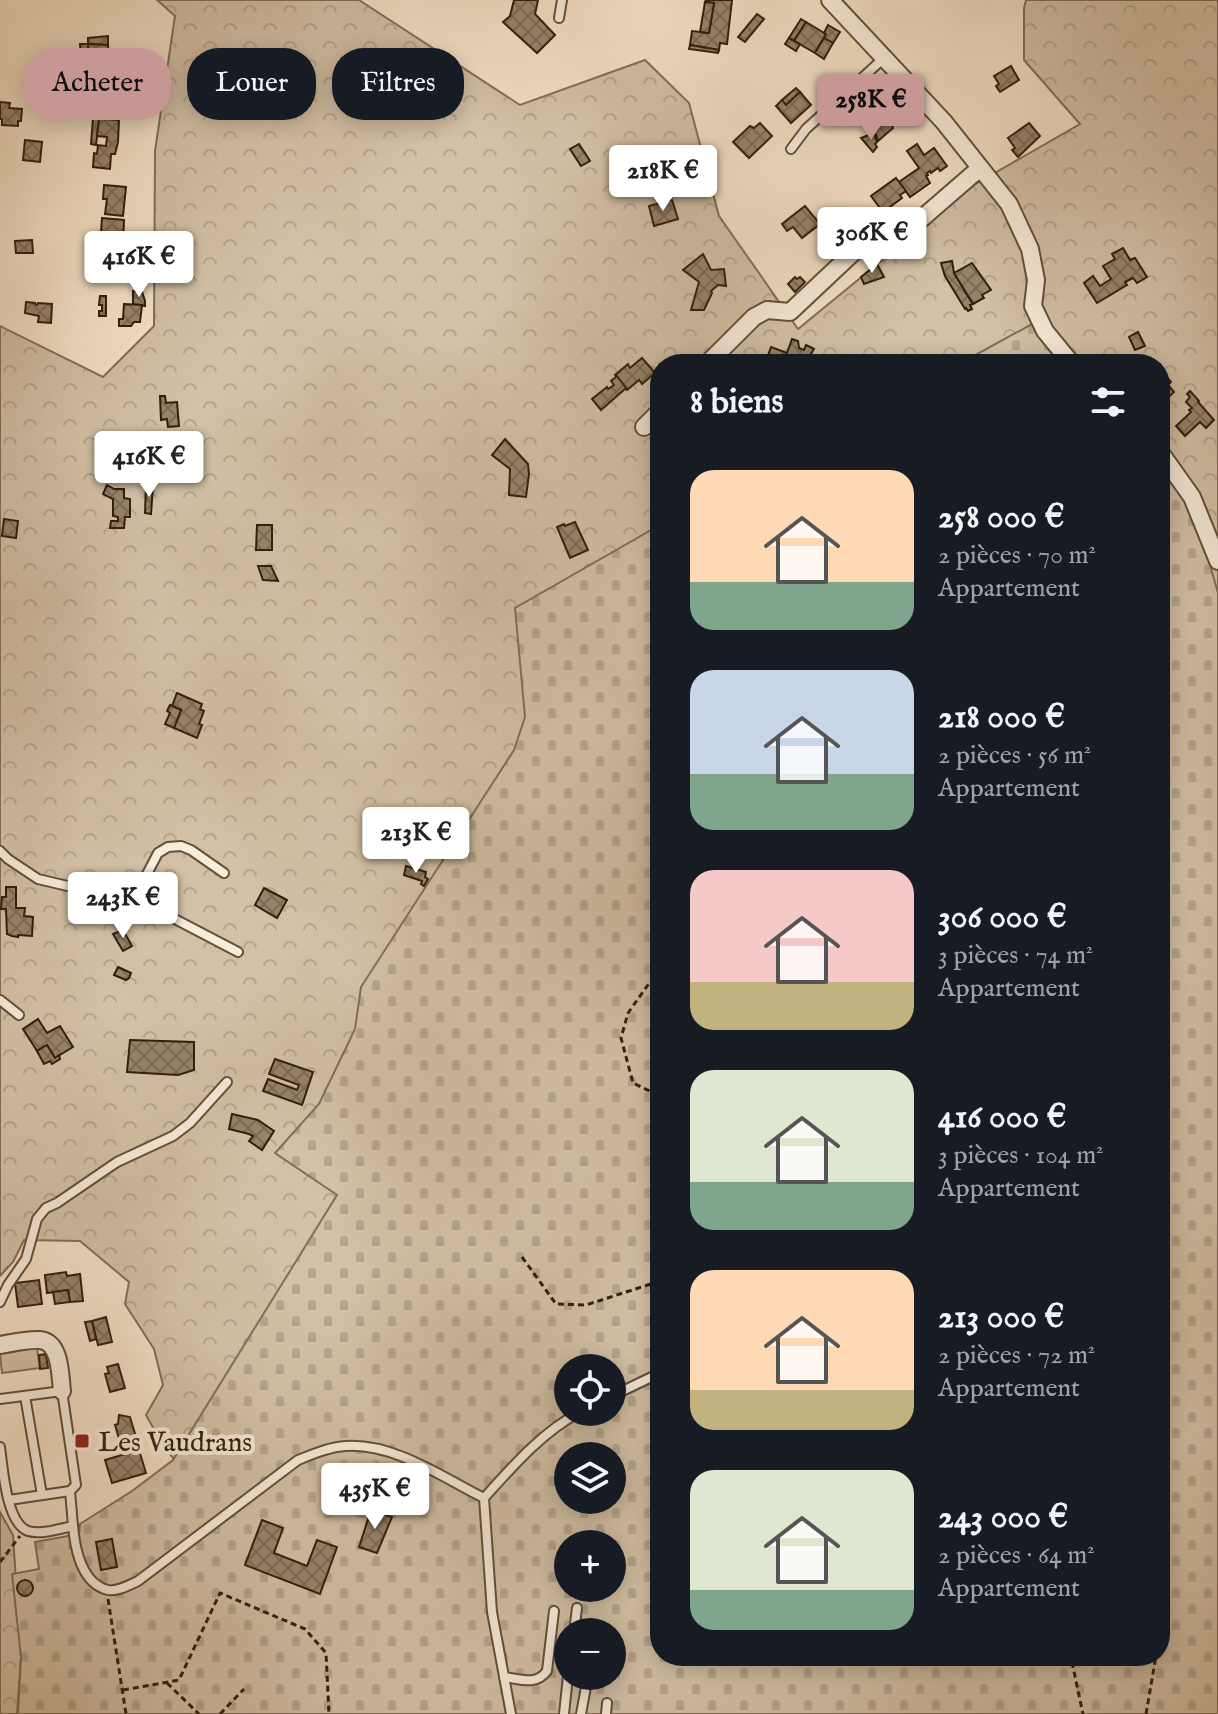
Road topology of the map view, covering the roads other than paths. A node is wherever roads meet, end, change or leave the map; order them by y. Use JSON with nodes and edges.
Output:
{"nodes":[{"id":1,"x":562,"y":0,"type":"edge"},
{"id":2,"x":830,"y":0,"type":"edge"},
{"id":3,"x":559,"y":18,"type":"dead end"},
{"id":4,"x":884,"y":58,"type":"junction"},
{"id":5,"x":791,"y":149,"type":"dead end"},
{"id":6,"x":980,"y":168,"type":"junction"},
{"id":7,"x":717,"y":354,"type":"edge"},
{"id":8,"x":1064,"y":354,"type":"edge"},
{"id":9,"x":650,"y":421,"type":"edge"},
{"id":10,"x":644,"y":427,"type":"dead end"},
{"id":11,"x":1170,"y":466,"type":"edge"},
{"id":12,"x":1218,"y":561,"type":"edge"},
{"id":13,"x":0,"y":851,"type":"edge"},
{"id":14,"x":224,"y":873,"type":"dead end"},
{"id":15,"x":124,"y":900,"type":"junction"},
{"id":16,"x":238,"y":952,"type":"dead end"},
{"id":17,"x":0,"y":1000,"type":"edge"},
{"id":18,"x":19,"y":1015,"type":"dead end"},
{"id":19,"x":227,"y":1082,"type":"dead end"},
{"id":20,"x":0,"y":1302,"type":"edge"},
{"id":21,"x":0,"y":1345,"type":"edge"},
{"id":22,"x":650,"y":1378,"type":"edge"},
{"id":23,"x":626,"y":1389,"type":"edge"},
{"id":24,"x":62,"y":1391,"type":"junction"},
{"id":25,"x":25,"y":1396,"type":"junction"},
{"id":26,"x":0,"y":1399,"type":"edge"},
{"id":27,"x":556,"y":1426,"type":"edge"},
{"id":28,"x":0,"y":1447,"type":"edge"},
{"id":29,"x":70,"y":1491,"type":"junction"},
{"id":30,"x":42,"y":1495,"type":"junction"},
{"id":31,"x":484,"y":1498,"type":"junction"},
{"id":32,"x":9,"y":1500,"type":"junction"},
{"id":33,"x":73,"y":1526,"type":"junction"},
{"id":34,"x":577,"y":1608,"type":"dead end"},
{"id":35,"x":554,"y":1611,"type":"dead end"},
{"id":36,"x":576,"y":1618,"type":"edge"},
{"id":37,"x":504,"y":1677,"type":"junction"},
{"id":38,"x":567,"y":1690,"type":"edge"},
{"id":39,"x":585,"y":1690,"type":"edge"},
{"id":40,"x":607,"y":1703,"type":"dead end"},
{"id":41,"x":511,"y":1714,"type":"edge"},
{"id":42,"x":564,"y":1714,"type":"edge"},
{"id":43,"x":581,"y":1714,"type":"edge"},
{"id":44,"x":606,"y":1714,"type":"edge"}],
"edges":[{"from":1,"to":3,"type":"lane"},
{"from":2,"to":4,"type":"street"},
{"from":4,"to":5,"type":"lane"},
{"from":4,"to":6,"type":"street"},
{"from":6,"to":7,"type":"street"},
{"from":6,"to":8,"type":"street"},
{"from":9,"to":10,"type":"street"},
{"from":11,"to":12,"type":"street"},
{"from":13,"to":15,"type":"lane"},
{"from":14,"to":15,"type":"lane"},
{"from":15,"to":16,"type":"lane"},
{"from":17,"to":18,"type":"lane"},
{"from":19,"to":20,"type":"lane"},
{"from":21,"to":24,"type":"street"},
{"from":22,"to":23,"type":"lane"},
{"from":24,"to":25,"type":"lane"},
{"from":24,"to":29,"type":"lane"},
{"from":25,"to":26,"type":"lane"},
{"from":25,"to":30,"type":"lane"},
{"from":27,"to":31,"type":"lane"},
{"from":28,"to":32,"type":"lane"},
{"from":29,"to":30,"type":"lane"},
{"from":29,"to":33,"type":"lane"},
{"from":30,"to":32,"type":"lane"},
{"from":31,"to":33,"type":"lane"},
{"from":31,"to":37,"type":"lane"},
{"from":32,"to":33,"type":"lane"},
{"from":34,"to":36,"type":"lane"},
{"from":35,"to":37,"type":"lane"},
{"from":37,"to":41,"type":"lane"},
{"from":38,"to":42,"type":"lane"},
{"from":39,"to":43,"type":"lane"},
{"from":40,"to":44,"type":"lane"}]}
